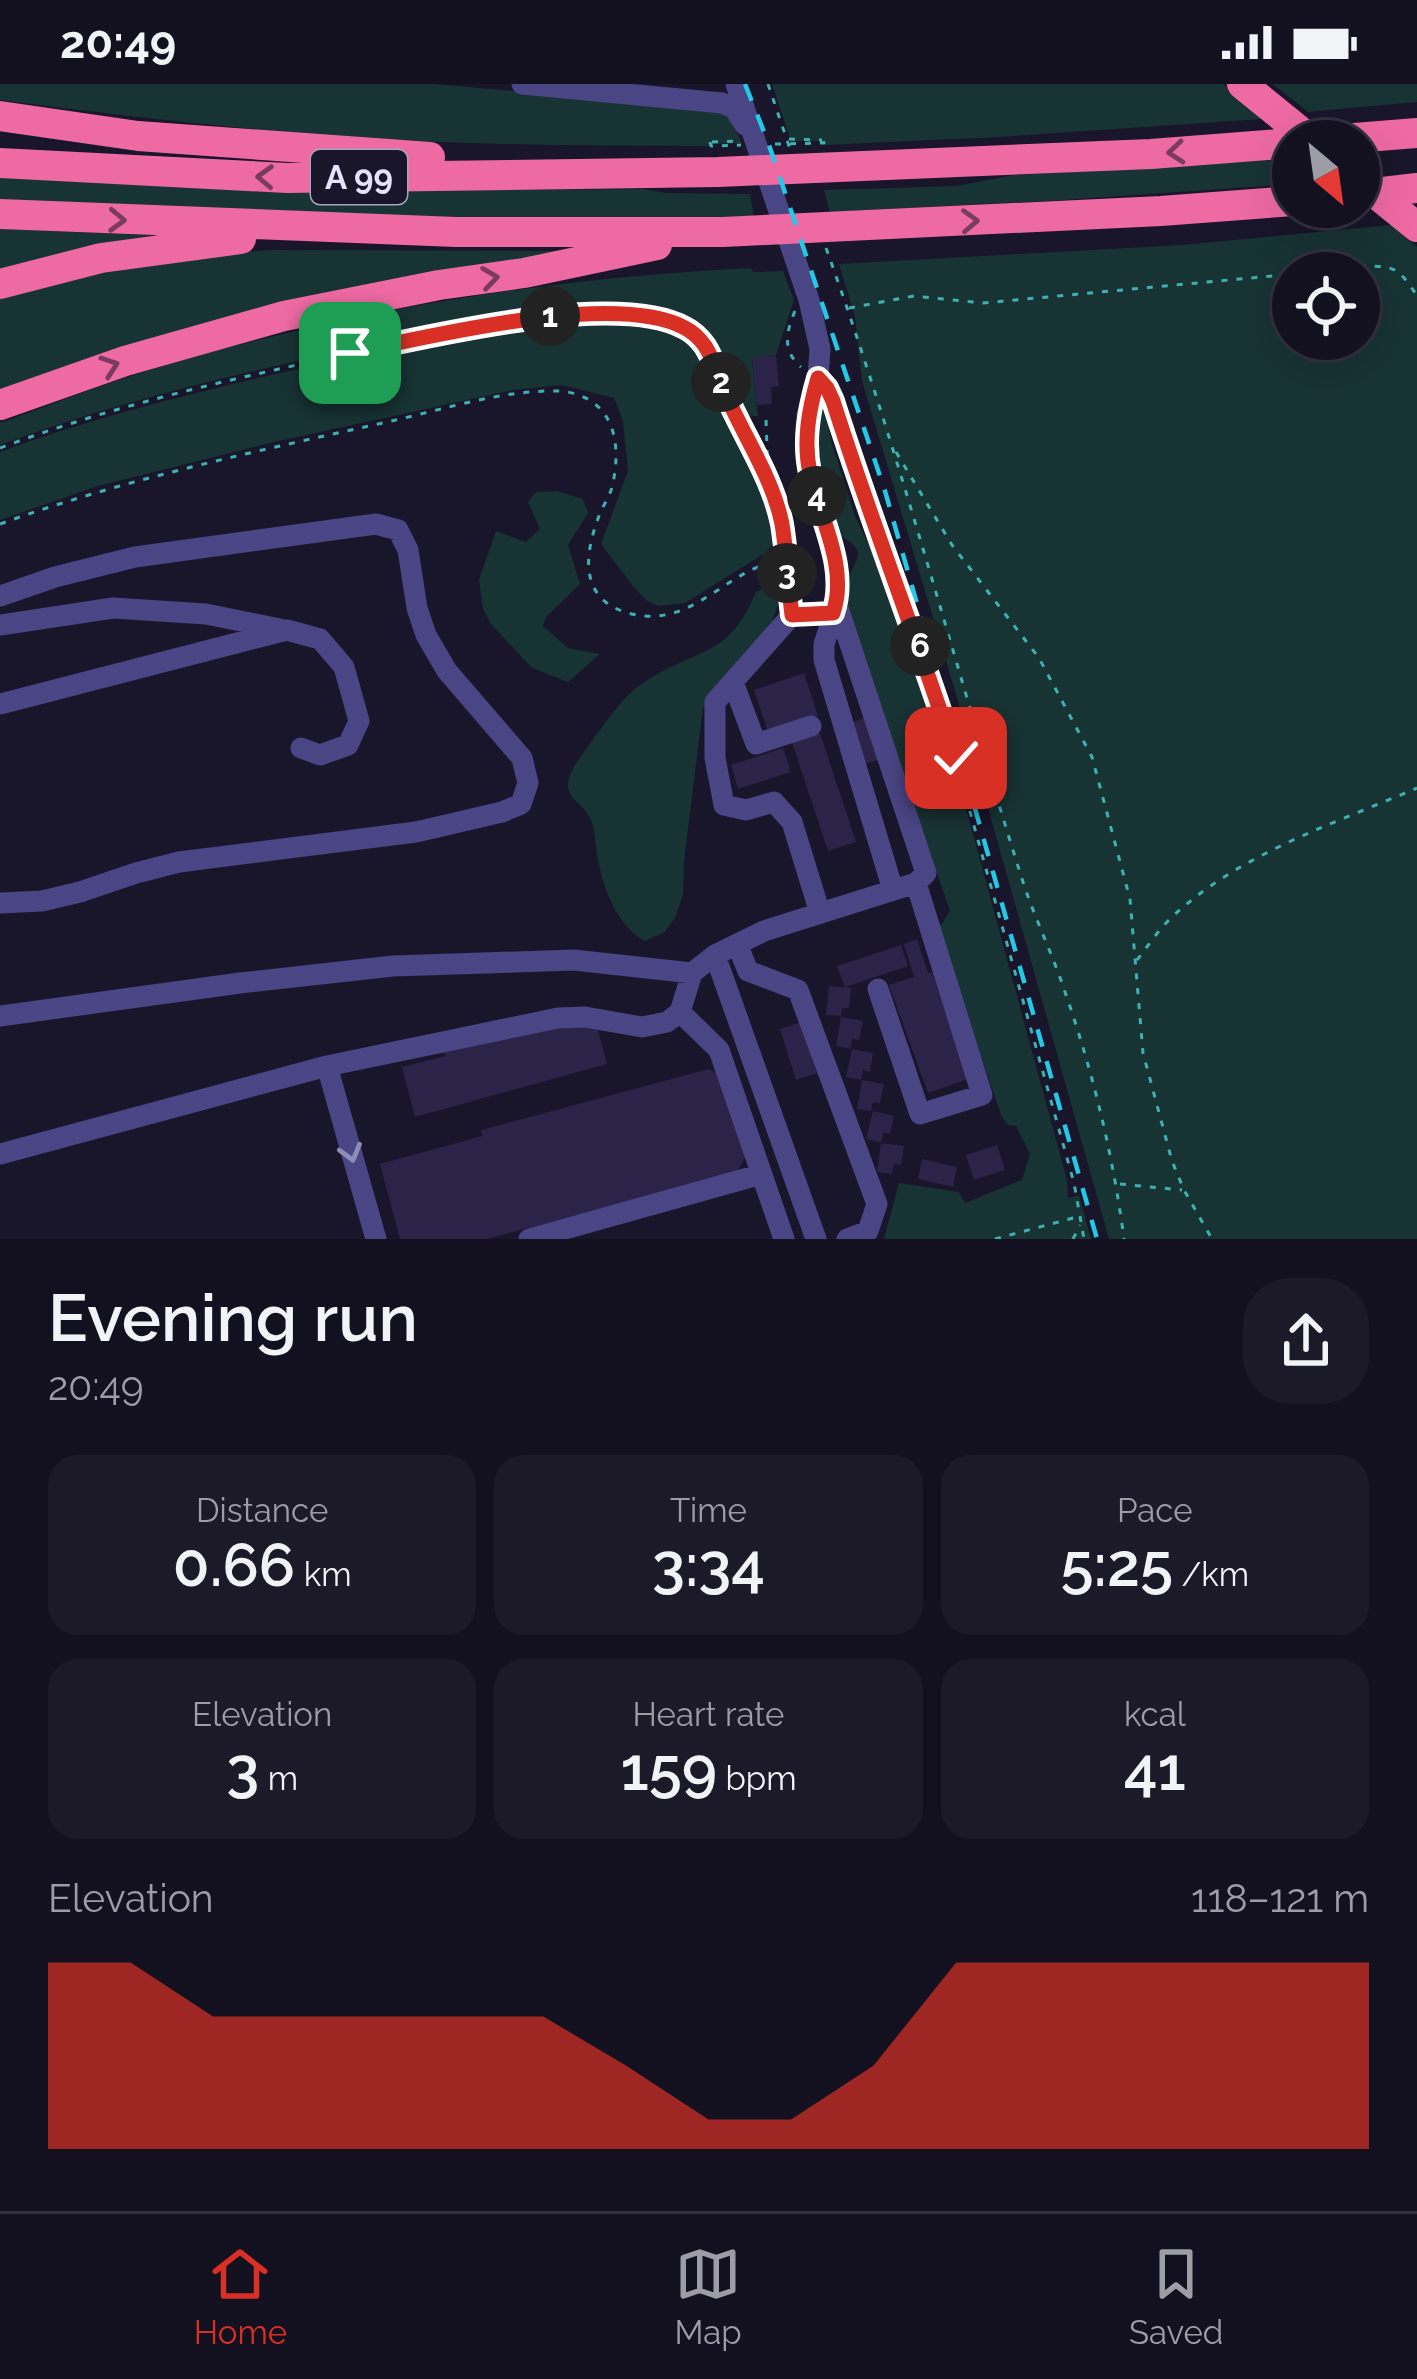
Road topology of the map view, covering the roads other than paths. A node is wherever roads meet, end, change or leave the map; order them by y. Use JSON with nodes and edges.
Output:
{"nodes":[{"id":1,"x":522,"y":84,"type":"edge"},
{"id":2,"x":716,"y":84,"type":"edge"},
{"id":3,"x":736,"y":84,"type":"edge"},
{"id":4,"x":1242,"y":84,"type":"edge"},
{"id":5,"x":668,"y":97,"type":"junction"},
{"id":6,"x":0,"y":116,"type":"edge"},
{"id":7,"x":1287,"y":120,"type":"edge"},
{"id":8,"x":1417,"y":133,"type":"edge"},
{"id":9,"x":0,"y":134,"type":"edge"},
{"id":10,"x":138,"y":136,"type":"junction"},
{"id":11,"x":1380,"y":136,"type":"edge"},
{"id":12,"x":746,"y":138,"type":"junction"},
{"id":13,"x":1272,"y":145,"type":"edge"},
{"id":14,"x":714,"y":158,"type":"junction"},
{"id":15,"x":0,"y":163,"type":"edge"},
{"id":16,"x":1417,"y":188,"type":"edge"},
{"id":17,"x":1380,"y":192,"type":"edge"},
{"id":18,"x":1380,"y":197,"type":"edge"},
{"id":19,"x":1272,"y":202,"type":"edge"},
{"id":20,"x":0,"y":214,"type":"edge"},
{"id":21,"x":325,"y":227,"type":"junction"},
{"id":22,"x":1417,"y":227,"type":"edge"},
{"id":23,"x":731,"y":231,"type":"junction"},
{"id":24,"x":0,"y":284,"type":"edge"},
{"id":25,"x":0,"y":405,"type":"edge"},
{"id":26,"x":0,"y":596,"type":"edge"},
{"id":27,"x":835,"y":609,"type":"junction"},
{"id":28,"x":0,"y":626,"type":"edge"},
{"id":29,"x":286,"y":630,"type":"junction"},
{"id":30,"x":733,"y":682,"type":"junction"},
{"id":31,"x":0,"y":704,"type":"edge"},
{"id":32,"x":812,"y":726,"type":"dead end"},
{"id":33,"x":301,"y":748,"type":"dead end"},
{"id":34,"x":916,"y":883,"type":"junction"},
{"id":35,"x":893,"y":890,"type":"junction"},
{"id":36,"x":0,"y":902,"type":"edge"},
{"id":37,"x":820,"y":913,"type":"junction"},
{"id":38,"x":737,"y":944,"type":"junction"},
{"id":39,"x":715,"y":955,"type":"junction"},
{"id":40,"x":692,"y":974,"type":"junction"},
{"id":41,"x":878,"y":989,"type":"dead end"},
{"id":42,"x":680,"y":1012,"type":"junction"},
{"id":43,"x":0,"y":1016,"type":"edge"},
{"id":44,"x":327,"y":1066,"type":"junction"},
{"id":45,"x":0,"y":1154,"type":"edge"},
{"id":46,"x":762,"y":1174,"type":"junction"},
{"id":47,"x":376,"y":1239,"type":"edge"},
{"id":48,"x":529,"y":1239,"type":"edge"},
{"id":49,"x":784,"y":1239,"type":"edge"},
{"id":50,"x":816,"y":1239,"type":"edge"},
{"id":51,"x":847,"y":1239,"type":"edge"}],
"edges":[{"from":1,"to":5,"type":"street"},
{"from":2,"to":5,"type":"street"},
{"from":3,"to":12,"type":"street"},
{"from":4,"to":7,"type":"highway"},
{"from":5,"to":12,"type":"street"},
{"from":6,"to":10,"type":"highway"},
{"from":8,"to":11,"type":"highway"},
{"from":9,"to":10,"type":"highway"},
{"from":10,"to":14,"type":"highway"},
{"from":12,"to":27,"type":"street"},
{"from":13,"to":14,"type":"highway","number":"A 99","one_way":true},
{"from":14,"to":15,"type":"highway","number":"A 99","one_way":true},
{"from":16,"to":17,"type":"highway"},
{"from":18,"to":22,"type":"highway"},
{"from":23,"to":19,"type":"highway","number":"A 99","one_way":true},
{"from":20,"to":21,"type":"highway","number":"A 99","one_way":true},
{"from":21,"to":23,"type":"highway","number":"A 99"},
{"from":21,"to":24,"type":"highway"},
{"from":25,"to":23,"type":"highway","one_way":true},
{"from":26,"to":36,"type":"street"},
{"from":27,"to":30,"type":"street"},
{"from":27,"to":34,"type":"street"},
{"from":27,"to":35,"type":"street"},
{"from":28,"to":29,"type":"street"},
{"from":29,"to":31,"type":"street"},
{"from":29,"to":33,"type":"street"},
{"from":30,"to":32,"type":"street"},
{"from":30,"to":37,"type":"street"},
{"from":34,"to":35,"type":"street"},
{"from":34,"to":41,"type":"street"},
{"from":35,"to":37,"type":"street"},
{"from":37,"to":38,"type":"street"},
{"from":38,"to":39,"type":"street"},
{"from":38,"to":51,"type":"street"},
{"from":39,"to":40,"type":"street"},
{"from":39,"to":50,"type":"street"},
{"from":40,"to":42,"type":"street"},
{"from":40,"to":43,"type":"street"},
{"from":42,"to":44,"type":"street"},
{"from":42,"to":46,"type":"street"},
{"from":44,"to":45,"type":"street"},
{"from":44,"to":47,"type":"street","one_way":true},
{"from":46,"to":48,"type":"street"},
{"from":46,"to":49,"type":"street"}]}
